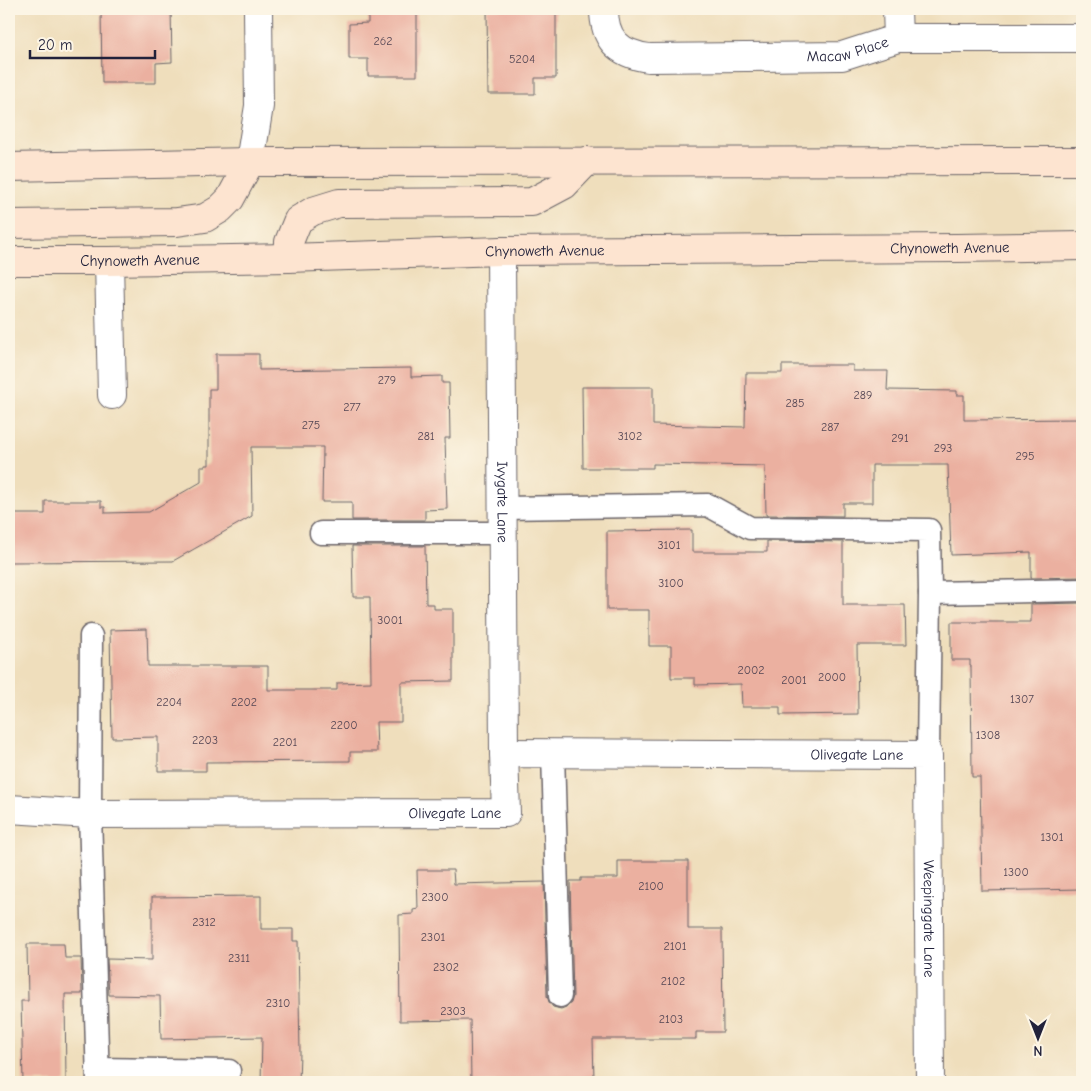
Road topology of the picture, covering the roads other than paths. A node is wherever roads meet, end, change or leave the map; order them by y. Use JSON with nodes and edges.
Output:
{"nodes":[{"id":1,"x":258,"y":9,"type":"edge"},
{"id":2,"x":604,"y":9,"type":"edge"},
{"id":3,"x":897,"y":9,"type":"edge"},
{"id":4,"x":898,"y":38,"type":"junction"},
{"id":5,"x":1082,"y":38,"type":"edge"},
{"id":6,"x":1082,"y":161,"type":"edge"},
{"id":7,"x":250,"y":162,"type":"junction"},
{"id":8,"x":587,"y":162,"type":"junction"},
{"id":9,"x":9,"y":166,"type":"edge"},
{"id":10,"x":9,"y":224,"type":"edge"},
{"id":11,"x":1077,"y":248,"type":"edge"},
{"id":12,"x":501,"y":252,"type":"junction"},
{"id":13,"x":288,"y":258,"type":"junction"},
{"id":14,"x":9,"y":261,"type":"edge"},
{"id":15,"x":108,"y":261,"type":"junction"},
{"id":16,"x":112,"y":396,"type":"dead end"},
{"id":17,"x":502,"y":520,"type":"junction"},
{"id":18,"x":321,"y":533,"type":"dead end"},
{"id":19,"x":1082,"y":590,"type":"edge"},
{"id":20,"x":930,"y":593,"type":"junction"},
{"id":21,"x":91,"y":636,"type":"dead end"},
{"id":22,"x":504,"y":753,"type":"junction"},
{"id":23,"x":554,"y":753,"type":"junction"},
{"id":24,"x":928,"y":755,"type":"junction"},
{"id":25,"x":9,"y":809,"type":"edge"},
{"id":26,"x":90,"y":814,"type":"junction"},
{"id":27,"x":560,"y":996,"type":"dead end"},
{"id":28,"x":229,"y":1070,"type":"dead end"},
{"id":29,"x":98,"y":1076,"type":"edge"},
{"id":30,"x":930,"y":1082,"type":"edge"}],
"edges":[{"from":1,"to":7,"type":"street"},
{"from":2,"to":4,"type":"street","name":"Macaw Place"},
{"from":3,"to":4,"type":"street"},
{"from":4,"to":5,"type":"street","name":"Macaw Place"},
{"from":6,"to":8,"type":"street"},
{"from":7,"to":8,"type":"street"},
{"from":7,"to":9,"type":"street"},
{"from":7,"to":10,"type":"street"},
{"from":8,"to":13,"type":"street"},
{"from":11,"to":12,"type":"street","name":"Chynoweth Avenue"},
{"from":12,"to":13,"type":"street","name":"Chynoweth Avenue"},
{"from":12,"to":17,"type":"street","name":"Ivygate Lane"},
{"from":13,"to":15,"type":"street","name":"Chynoweth Avenue"},
{"from":14,"to":15,"type":"street","name":"Chynoweth Avenue"},
{"from":15,"to":16,"type":"street"},
{"from":17,"to":18,"type":"lane"},
{"from":17,"to":20,"type":"lane"},
{"from":17,"to":22,"type":"street","name":"Ivygate Lane"},
{"from":19,"to":20,"type":"lane"},
{"from":20,"to":24,"type":"lane"},
{"from":21,"to":26,"type":"lane"},
{"from":22,"to":23,"type":"street","name":"Olivegate Lane"},
{"from":22,"to":26,"type":"street","name":"Olivegate Lane"},
{"from":23,"to":24,"type":"street","name":"Olivegate Lane"},
{"from":23,"to":27,"type":"lane"},
{"from":24,"to":30,"type":"street","name":"Weepinggate Lane"},
{"from":25,"to":26,"type":"street","name":"Olivegate Lane"},
{"from":26,"to":29,"type":"lane"},
{"from":28,"to":29,"type":"lane"}]}
